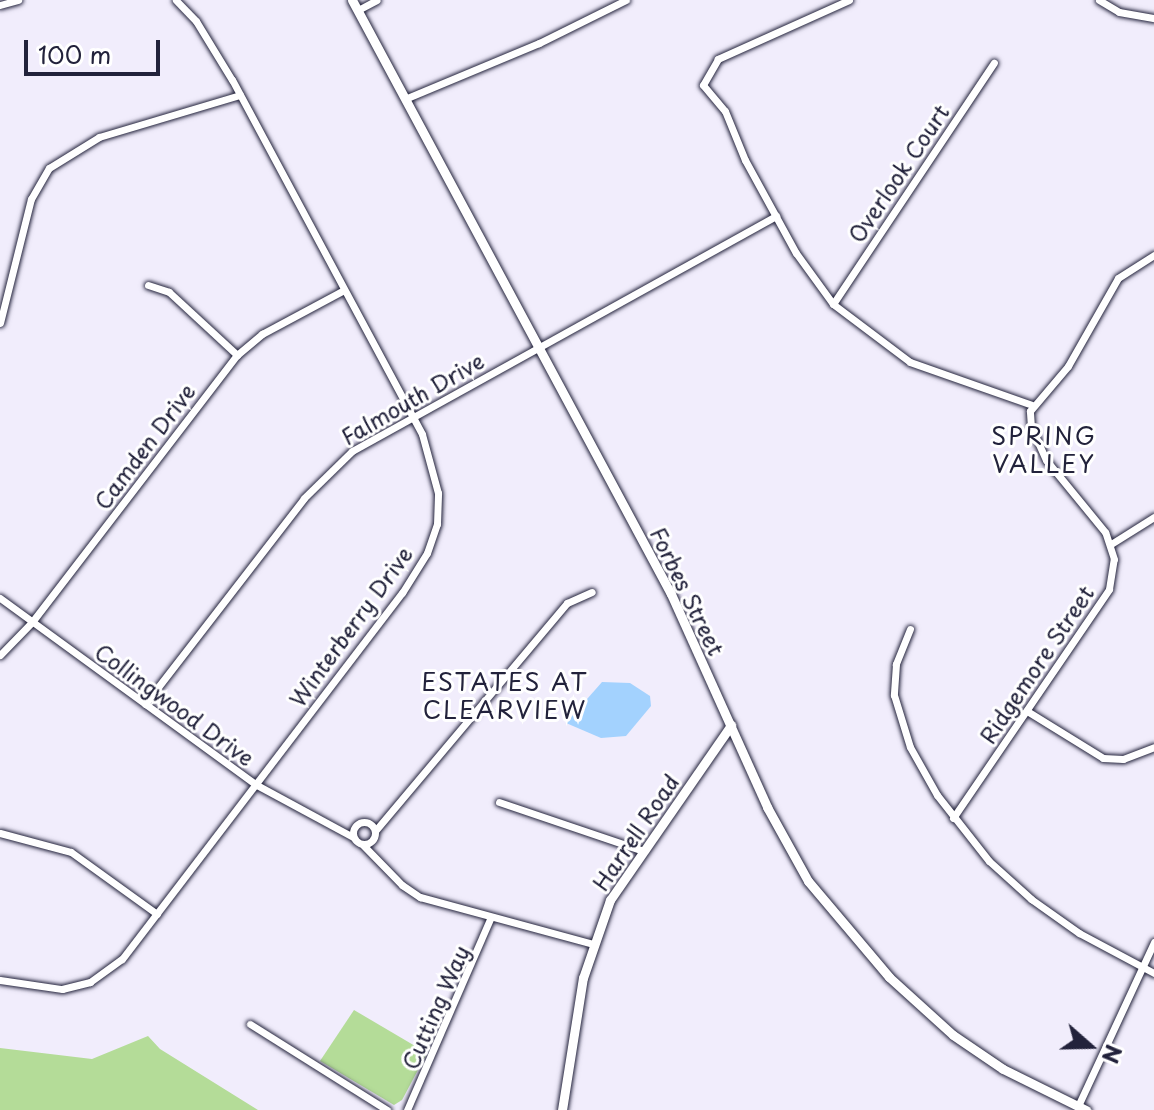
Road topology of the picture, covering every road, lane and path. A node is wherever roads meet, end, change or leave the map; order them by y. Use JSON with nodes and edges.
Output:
{"nodes":[{"id":1,"x":18,"y":0,"type":"edge"},
{"id":2,"x":176,"y":0,"type":"edge"},
{"id":3,"x":352,"y":0,"type":"edge"},
{"id":4,"x":377,"y":0,"type":"edge"},
{"id":5,"x":626,"y":0,"type":"edge"},
{"id":6,"x":849,"y":0,"type":"edge"},
{"id":7,"x":1099,"y":0,"type":"edge"},
{"id":8,"x":0,"y":5,"type":"edge"},
{"id":9,"x":358,"y":10,"type":"junction"},
{"id":10,"x":1154,"y":18,"type":"edge"},
{"id":11,"x":994,"y":63,"type":"dead end"},
{"id":12,"x":240,"y":95,"type":"junction"},
{"id":13,"x":405,"y":99,"type":"junction"},
{"id":14,"x":776,"y":216,"type":"junction"},
{"id":15,"x":1154,"y":255,"type":"edge"},
{"id":16,"x":148,"y":285,"type":"dead end"},
{"id":17,"x":344,"y":290,"type":"junction"},
{"id":18,"x":833,"y":304,"type":"junction"},
{"id":19,"x":0,"y":323,"type":"edge"},
{"id":20,"x":538,"y":347,"type":"junction"},
{"id":21,"x":237,"y":355,"type":"junction"},
{"id":22,"x":1032,"y":405,"type":"junction"},
{"id":23,"x":412,"y":415,"type":"junction"},
{"id":24,"x":1154,"y":517,"type":"edge"},
{"id":25,"x":1111,"y":544,"type":"junction"},
{"id":26,"x":592,"y":592,"type":"dead end"},
{"id":27,"x":0,"y":598,"type":"edge"},
{"id":28,"x":32,"y":622,"type":"junction"},
{"id":29,"x":910,"y":629,"type":"dead end"},
{"id":30,"x":0,"y":655,"type":"edge"},
{"id":31,"x":145,"y":704,"type":"junction"},
{"id":32,"x":1027,"y":711,"type":"junction"},
{"id":33,"x":731,"y":725,"type":"junction"},
{"id":34,"x":1154,"y":747,"type":"edge"},
{"id":35,"x":255,"y":784,"type":"junction"},
{"id":36,"x":499,"y":802,"type":"dead end"},
{"id":37,"x":953,"y":818,"type":"junction"},
{"id":38,"x":384,"y":819,"type":"junction"},
{"id":39,"x":369,"y":823,"type":"junction"},
{"id":40,"x":356,"y":826,"type":"junction"},
{"id":41,"x":336,"y":827,"type":"junction"},
{"id":42,"x":375,"y":831,"type":"junction"},
{"id":43,"x":0,"y":833,"type":"edge"},
{"id":44,"x":353,"y":837,"type":"junction"},
{"id":45,"x":372,"y":841,"type":"junction"},
{"id":46,"x":363,"y":845,"type":"junction"},
{"id":47,"x":641,"y":850,"type":"junction"},
{"id":48,"x":377,"y":860,"type":"junction"},
{"id":49,"x":157,"y":914,"type":"junction"},
{"id":50,"x":491,"y":917,"type":"junction"},
{"id":51,"x":1154,"y":942,"type":"edge"},
{"id":52,"x":593,"y":944,"type":"junction"},
{"id":53,"x":1142,"y":967,"type":"junction"},
{"id":54,"x":1154,"y":973,"type":"edge"},
{"id":55,"x":0,"y":980,"type":"edge"},
{"id":56,"x":250,"y":1024,"type":"dead end"},
{"id":57,"x":1082,"y":1108,"type":"edge"},
{"id":58,"x":387,"y":1110,"type":"edge"},
{"id":59,"x":407,"y":1110,"type":"edge"},
{"id":60,"x":562,"y":1110,"type":"edge"}],
"edges":[{"from":1,"to":8,"type":"street"},
{"from":2,"to":12,"type":"street","name":"Winterberry Drive"},
{"from":3,"to":9,"type":"street","name":"Forbes Street"},
{"from":4,"to":9,"type":"street"},
{"from":5,"to":13,"type":"street"},
{"from":6,"to":14,"type":"street"},
{"from":7,"to":10,"type":"street"},
{"from":9,"to":13,"type":"street","name":"Forbes Street"},
{"from":11,"to":18,"type":"street","name":"Overlook Court"},
{"from":12,"to":17,"type":"street","name":"Winterberry Drive"},
{"from":12,"to":19,"type":"street"},
{"from":13,"to":20,"type":"street","name":"Forbes Street"},
{"from":14,"to":18,"type":"street"},
{"from":14,"to":20,"type":"street","name":"Falmouth Drive"},
{"from":15,"to":22,"type":"street"},
{"from":16,"to":21,"type":"street"},
{"from":17,"to":21,"type":"street","name":"Camden Drive"},
{"from":17,"to":23,"type":"street","name":"Winterberry Drive"},
{"from":18,"to":22,"type":"street"},
{"from":20,"to":23,"type":"street","name":"Falmouth Drive"},
{"from":20,"to":33,"type":"street","name":"Forbes Street"},
{"from":21,"to":28,"type":"street","name":"Camden Drive"},
{"from":22,"to":25,"type":"street"},
{"from":23,"to":31,"type":"street","name":"Falmouth Drive"},
{"from":23,"to":35,"type":"street","name":"Winterberry Drive"},
{"from":24,"to":25,"type":"street"},
{"from":25,"to":32,"type":"street","name":"Ridgemore Street"},
{"from":26,"to":38,"type":"street"},
{"from":27,"to":28,"type":"street","name":"Collingwood Drive"},
{"from":28,"to":30,"type":"street","name":"Camden Drive"},
{"from":28,"to":31,"type":"street","name":"Collingwood Drive"},
{"from":29,"to":37,"type":"street"},
{"from":31,"to":35,"type":"street","name":"Collingwood Drive"},
{"from":32,"to":34,"type":"street"},
{"from":32,"to":37,"type":"street","name":"Ridgemore Street"},
{"from":33,"to":47,"type":"street","name":"Harrell Road"},
{"from":33,"to":57,"type":"street","name":"Forbes Street"},
{"from":35,"to":41,"type":"street","name":"Collingwood Drive"},
{"from":35,"to":49,"type":"street","name":"Winterberry Drive"},
{"from":36,"to":47,"type":"street"},
{"from":37,"to":53,"type":"street"},
{"from":38,"to":39,"type":"street"},
{"from":38,"to":42,"type":"street"},
{"from":39,"to":40,"type":"street"},
{"from":39,"to":42,"type":"street"},
{"from":40,"to":41,"type":"street"},
{"from":40,"to":44,"type":"street"},
{"from":41,"to":44,"type":"street","name":"Collingwood Drive"},
{"from":42,"to":45,"type":"street"},
{"from":43,"to":49,"type":"street"},
{"from":44,"to":46,"type":"street"},
{"from":45,"to":46,"type":"street"},
{"from":45,"to":48,"type":"street"},
{"from":46,"to":48,"type":"street"},
{"from":47,"to":52,"type":"street","name":"Harrell Road"},
{"from":48,"to":50,"type":"street"},
{"from":49,"to":55,"type":"street","name":"Winterberry Drive"},
{"from":50,"to":52,"type":"street"},
{"from":50,"to":59,"type":"street","name":"Cutting Way"},
{"from":51,"to":53,"type":"street"},
{"from":52,"to":60,"type":"street","name":"Harrell Road"},
{"from":53,"to":54,"type":"street"},
{"from":53,"to":57,"type":"street"},
{"from":56,"to":58,"type":"street"}]}
